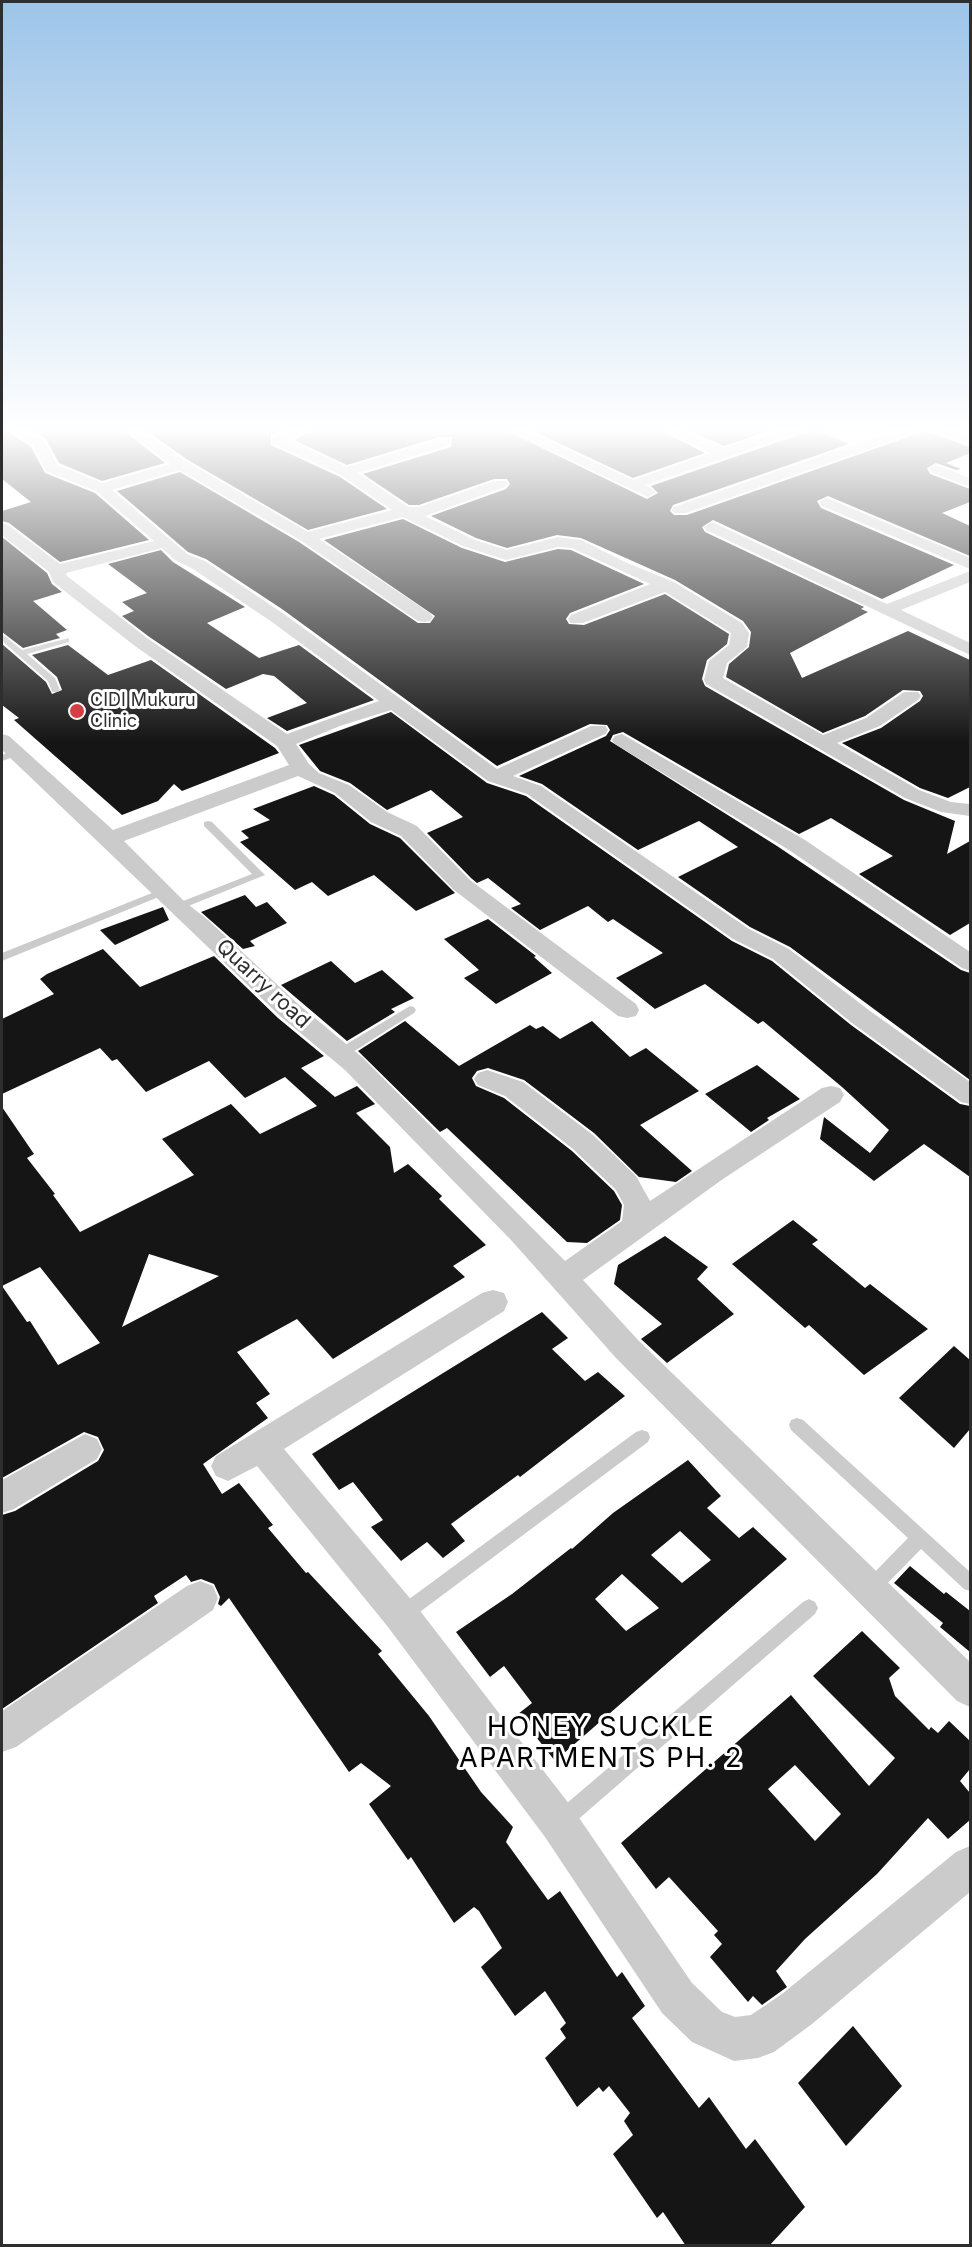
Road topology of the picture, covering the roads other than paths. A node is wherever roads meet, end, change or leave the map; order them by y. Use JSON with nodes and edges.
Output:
{"nodes":[{"id":1,"x":7,"y":532,"type":"edge"},
{"id":2,"x":153,"y":532,"type":"edge"},
{"id":3,"x":297,"y":532,"type":"edge"},
{"id":4,"x":326,"y":532,"type":"edge"},
{"id":5,"x":449,"y":532,"type":"edge"},
{"id":6,"x":722,"y":532,"type":"edge"},
{"id":7,"x":895,"y":532,"type":"edge"},
{"id":8,"x":306,"y":537,"type":"junction"},
{"id":9,"x":165,"y":543,"type":"junction"},
{"id":10,"x":970,"y":564,"type":"edge"},
{"id":11,"x":57,"y":570,"type":"junction"},
{"id":12,"x":970,"y":576,"type":"edge"},
{"id":13,"x":668,"y":586,"type":"junction"},
{"id":14,"x":886,"y":610,"type":"junction"},
{"id":15,"x":424,"y":617,"type":"dead end"},
{"id":16,"x":577,"y":619,"type":"dead end"},
{"id":17,"x":2,"y":637,"type":"edge"},
{"id":18,"x":66,"y":640,"type":"dead end"},
{"id":19,"x":970,"y":650,"type":"edge"},
{"id":20,"x":20,"y":653,"type":"junction"},
{"id":21,"x":55,"y":690,"type":"dead end"},
{"id":22,"x":911,"y":696,"type":"dead end"},
{"id":23,"x":396,"y":702,"type":"junction"},
{"id":24,"x":598,"y":730,"type":"dead end"},
{"id":25,"x":622,"y":740,"type":"dead end"},
{"id":26,"x":285,"y":742,"type":"junction"},
{"id":27,"x":822,"y":742,"type":"junction"},
{"id":28,"x":6,"y":750,"type":"edge"},
{"id":29,"x":302,"y":768,"type":"junction"},
{"id":30,"x":495,"y":777,"type":"junction"},
{"id":31,"x":970,"y":810,"type":"edge"},
{"id":32,"x":208,"y":824,"type":"dead end"},
{"id":33,"x":110,"y":839,"type":"junction"},
{"id":34,"x":170,"y":899,"type":"junction"},
{"id":35,"x":2,"y":957,"type":"edge"},
{"id":36,"x":970,"y":963,"type":"edge"},
{"id":37,"x":410,"y":1010,"type":"dead end"},
{"id":38,"x":627,"y":1010,"type":"dead end"},
{"id":39,"x":340,"y":1054,"type":"junction"},
{"id":40,"x":487,"y":1079,"type":"dead end"},
{"id":41,"x":831,"y":1095,"type":"dead end"},
{"id":42,"x":970,"y":1095,"type":"edge"},
{"id":43,"x":636,"y":1226,"type":"junction"},
{"id":44,"x":563,"y":1278,"type":"junction"},
{"id":45,"x":493,"y":1302,"type":"dead end"},
{"id":46,"x":797,"y":1425,"type":"dead end"},
{"id":47,"x":642,"y":1437,"type":"dead end"},
{"id":48,"x":262,"y":1445,"type":"junction"},
{"id":49,"x":86,"y":1449,"type":"dead end"},
{"id":50,"x":228,"y":1466,"type":"dead end"},
{"id":51,"x":2,"y":1498,"type":"edge"},
{"id":52,"x":920,"y":1538,"type":"junction"},
{"id":53,"x":970,"y":1583,"type":"edge"},
{"id":54,"x":871,"y":1588,"type":"junction"},
{"id":55,"x":200,"y":1598,"type":"dead end"},
{"id":56,"x":809,"y":1608,"type":"dead end"},
{"id":57,"x":401,"y":1616,"type":"junction"},
{"id":58,"x":970,"y":1688,"type":"edge"},
{"id":59,"x":2,"y":1733,"type":"edge"},
{"id":60,"x":559,"y":1823,"type":"junction"},
{"id":61,"x":970,"y":1866,"type":"edge"}],
"edges":[{"from":1,"to":11,"type":"street"},
{"from":2,"to":9,"type":"street"},
{"from":3,"to":8,"type":"street"},
{"from":4,"to":8,"type":"street"},
{"from":5,"to":13,"type":"street"},
{"from":6,"to":14,"type":"street"},
{"from":7,"to":10,"type":"street"},
{"from":8,"to":15,"type":"street"},
{"from":9,"to":11,"type":"street"},
{"from":9,"to":23,"type":"street"},
{"from":11,"to":26,"type":"street"},
{"from":12,"to":14,"type":"street"},
{"from":13,"to":16,"type":"street"},
{"from":13,"to":27,"type":"street"},
{"from":14,"to":19,"type":"street"},
{"from":17,"to":20,"type":"lane"},
{"from":18,"to":20,"type":"lane"},
{"from":20,"to":21,"type":"lane"},
{"from":22,"to":27,"type":"street"},
{"from":23,"to":26,"type":"street"},
{"from":23,"to":30,"type":"street"},
{"from":24,"to":30,"type":"street"},
{"from":25,"to":36,"type":"street"},
{"from":26,"to":29,"type":"street"},
{"from":27,"to":31,"type":"street"},
{"from":28,"to":33,"type":"street","name":"Quarry road"},
{"from":29,"to":33,"type":"street"},
{"from":29,"to":38,"type":"street"},
{"from":30,"to":42,"type":"street"},
{"from":32,"to":34,"type":"lane"},
{"from":33,"to":34,"type":"street","name":"Quarry road"},
{"from":34,"to":35,"type":"lane"},
{"from":34,"to":39,"type":"street","name":"Quarry road"},
{"from":37,"to":39,"type":"lane"},
{"from":39,"to":44,"type":"street","name":"Quarry road"},
{"from":40,"to":43,"type":"street"},
{"from":41,"to":43,"type":"street"},
{"from":43,"to":44,"type":"street"},
{"from":44,"to":54,"type":"street","name":"Quarry road"},
{"from":45,"to":48,"type":"street"},
{"from":46,"to":52,"type":"lane"},
{"from":47,"to":57,"type":"lane"},
{"from":48,"to":50,"type":"street"},
{"from":48,"to":57,"type":"street"},
{"from":49,"to":51,"type":"street"},
{"from":52,"to":53,"type":"lane"},
{"from":52,"to":54,"type":"lane"},
{"from":54,"to":58,"type":"street","name":"Quarry road"},
{"from":55,"to":59,"type":"street"},
{"from":56,"to":60,"type":"lane"},
{"from":57,"to":60,"type":"street"},
{"from":60,"to":61,"type":"street"}]}
